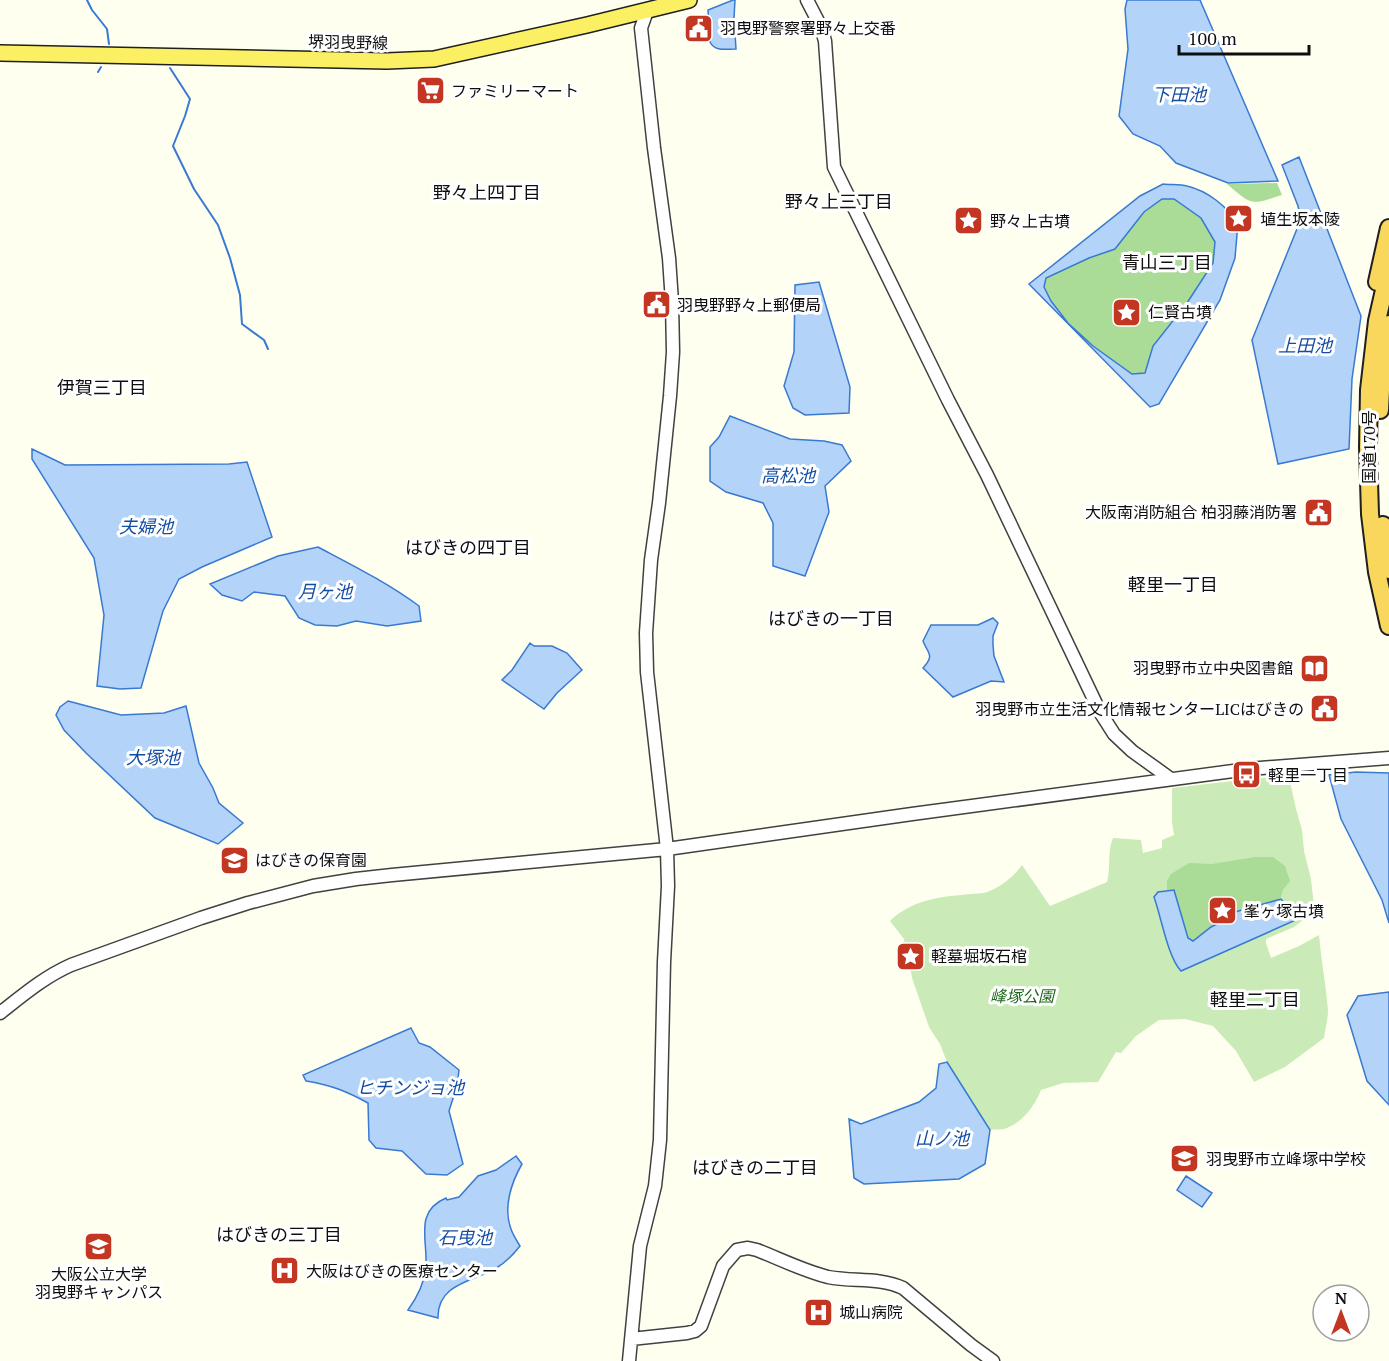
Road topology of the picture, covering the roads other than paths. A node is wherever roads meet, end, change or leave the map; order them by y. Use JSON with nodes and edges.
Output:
{"nodes":[{"id":1,"x":689,"y":0,"type":"edge"},
{"id":2,"x":807,"y":0,"type":"edge"},
{"id":3,"x":646,"y":11,"type":"junction"},
{"id":4,"x":0,"y":53,"type":"edge"},
{"id":5,"x":1389,"y":228,"type":"edge"},
{"id":6,"x":1389,"y":268,"type":"edge"},
{"id":7,"x":1385,"y":330,"type":"edge"},
{"id":8,"x":1389,"y":570,"type":"edge"},
{"id":9,"x":1389,"y":626,"type":"edge"},
{"id":10,"x":1389,"y":758,"type":"edge"},
{"id":11,"x":1171,"y":779,"type":"junction"},
{"id":12,"x":667,"y":849,"type":"junction"},
{"id":13,"x":0,"y":1013,"type":"edge"},
{"id":14,"x":630,"y":1339,"type":"junction"},
{"id":15,"x":629,"y":1361,"type":"edge"},
{"id":16,"x":993,"y":1361,"type":"edge"}],
"edges":[{"from":1,"to":3,"type":"main road","name":"堺羽曳野線"},
{"from":2,"to":11,"type":"street"},
{"from":3,"to":4,"type":"main road","name":"堺羽曳野線"},
{"from":3,"to":12,"type":"street"},
{"from":5,"to":7,"type":"highway"},
{"from":6,"to":7,"type":"highway","name":"国道170号"},
{"from":7,"to":8,"type":"highway","name":"国道170号"},
{"from":7,"to":9,"type":"highway","name":"国道170号"},
{"from":10,"to":11,"type":"street"},
{"from":11,"to":12,"type":"street"},
{"from":12,"to":13,"type":"street"},
{"from":12,"to":14,"type":"street"},
{"from":14,"to":15,"type":"street"},
{"from":14,"to":16,"type":"street"}]}
